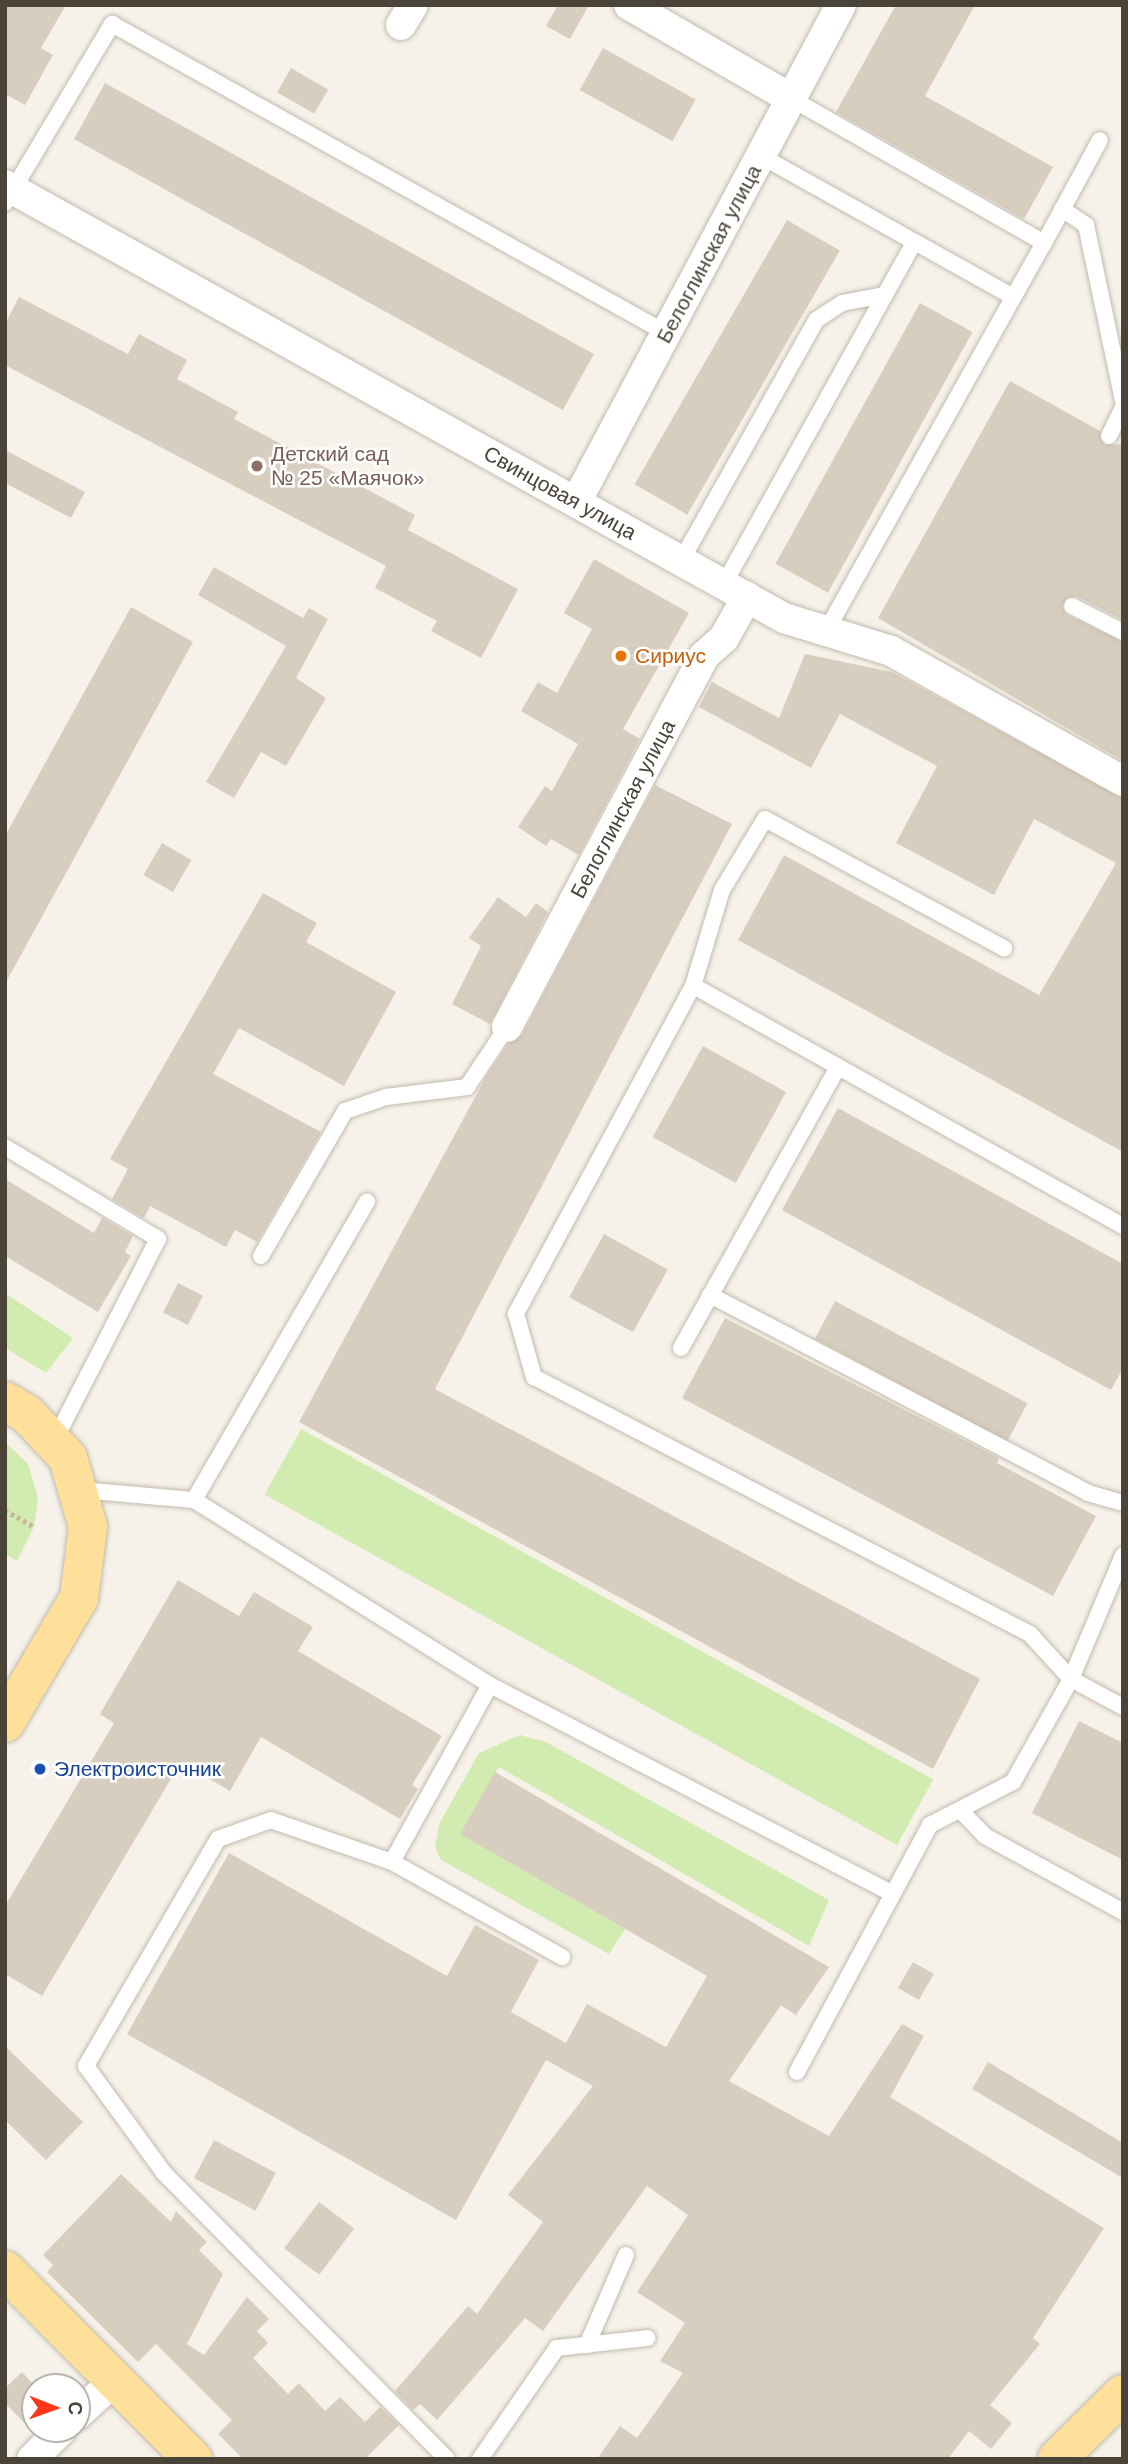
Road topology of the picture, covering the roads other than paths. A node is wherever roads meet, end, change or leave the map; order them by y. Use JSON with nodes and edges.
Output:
{"nodes":[{"id":1,"x":629,"y":5,"type":"edge"},
{"id":2,"x":841,"y":5,"type":"edge"},
{"id":3,"x":792,"y":99,"type":"junction"},
{"id":4,"x":1100,"y":140,"type":"dead end"},
{"id":5,"x":761,"y":156,"type":"junction"},
{"id":6,"x":8,"y":193,"type":"edge"},
{"id":7,"x":1062,"y":209,"type":"junction"},
{"id":8,"x":914,"y":242,"type":"junction"},
{"id":9,"x":1044,"y":243,"type":"junction"},
{"id":10,"x":885,"y":296,"type":"junction"},
{"id":11,"x":1013,"y":297,"type":"junction"},
{"id":12,"x":666,"y":333,"type":"junction"},
{"id":13,"x":1123,"y":401,"type":"edge"},
{"id":14,"x":1123,"y":408,"type":"edge"},
{"id":15,"x":1109,"y":436,"type":"dead end"},
{"id":16,"x":576,"y":502,"type":"junction"},
{"id":17,"x":681,"y":561,"type":"junction"},
{"id":18,"x":736,"y":591,"type":"junction"},
{"id":19,"x":1072,"y":606,"type":"dead end"},
{"id":20,"x":1123,"y":632,"type":"edge"},
{"id":21,"x":825,"y":633,"type":"junction"},
{"id":22,"x":1123,"y":781,"type":"edge"},
{"id":23,"x":1004,"y":948,"type":"dead end"},
{"id":24,"x":693,"y":986,"type":"junction"},
{"id":25,"x":507,"y":1027,"type":"joint"},
{"id":26,"x":838,"y":1067,"type":"junction"},
{"id":27,"x":5,"y":1147,"type":"edge"},
{"id":28,"x":366,"y":1202,"type":"dead end"},
{"id":29,"x":1123,"y":1226,"type":"edge"},
{"id":30,"x":261,"y":1256,"type":"dead end"},
{"id":31,"x":710,"y":1295,"type":"junction"},
{"id":32,"x":681,"y":1348,"type":"dead end"},
{"id":33,"x":5,"y":1401,"type":"edge"},
{"id":34,"x":54,"y":1441,"type":"junction"},
{"id":35,"x":81,"y":1490,"type":"junction"},
{"id":36,"x":194,"y":1500,"type":"junction"},
{"id":37,"x":1123,"y":1503,"type":"edge"},
{"id":38,"x":1123,"y":1555,"type":"edge"},
{"id":39,"x":1071,"y":1679,"type":"junction"},
{"id":40,"x":490,"y":1685,"type":"junction"},
{"id":41,"x":1123,"y":1707,"type":"edge"},
{"id":42,"x":5,"y":1723,"type":"edge"},
{"id":43,"x":960,"y":1810,"type":"junction"},
{"id":44,"x":392,"y":1861,"type":"junction"},
{"id":45,"x":889,"y":1892,"type":"junction"},
{"id":46,"x":1123,"y":1912,"type":"edge"},
{"id":47,"x":562,"y":1957,"type":"dead end"},
{"id":48,"x":797,"y":2072,"type":"dead end"},
{"id":49,"x":626,"y":2255,"type":"dead end"},
{"id":50,"x":5,"y":2270,"type":"edge"},
{"id":51,"x":647,"y":2339,"type":"dead end"},
{"id":52,"x":587,"y":2345,"type":"junction"},
{"id":53,"x":114,"y":2380,"type":"junction"},
{"id":54,"x":1123,"y":2394,"type":"edge"},
{"id":55,"x":91,"y":2401,"type":"edge"},
{"id":56,"x":48,"y":2443,"type":"edge"},
{"id":57,"x":32,"y":2459,"type":"edge"},
{"id":58,"x":193,"y":2459,"type":"edge"},
{"id":59,"x":447,"y":2459,"type":"edge"},
{"id":60,"x":480,"y":2459,"type":"edge"},
{"id":61,"x":1058,"y":2459,"type":"edge"}],
"edges":[{"from":1,"to":3,"type":"street"},
{"from":2,"to":3,"type":"street","name":"Белоглинская улица"},
{"from":3,"to":5,"type":"street","name":"Белоглинская улица"},
{"from":3,"to":9,"type":"lane"},
{"from":4,"to":7,"type":"lane"},
{"from":5,"to":8,"type":"lane"},
{"from":5,"to":12,"type":"street","name":"Белоглинская улица"},
{"from":6,"to":12,"type":"lane"},
{"from":6,"to":16,"type":"street","name":"Свинцовая улица"},
{"from":7,"to":9,"type":"lane"},
{"from":7,"to":13,"type":"lane"},
{"from":8,"to":10,"type":"lane"},
{"from":8,"to":11,"type":"lane"},
{"from":9,"to":11,"type":"lane"},
{"from":10,"to":17,"type":"lane"},
{"from":10,"to":18,"type":"lane"},
{"from":11,"to":21,"type":"lane"},
{"from":12,"to":16,"type":"street","name":"Белоглинская улица"},
{"from":14,"to":15,"type":"lane"},
{"from":16,"to":17,"type":"street","name":"Свинцовая улица"},
{"from":17,"to":18,"type":"street","name":"Свинцовая улица"},
{"from":18,"to":21,"type":"street","name":"Свинцовая улица"},
{"from":18,"to":25,"type":"street","name":"Белоглинская улица"},
{"from":19,"to":20,"type":"lane"},
{"from":21,"to":22,"type":"street","name":"Свинцовая улица"},
{"from":23,"to":24,"type":"lane"},
{"from":24,"to":26,"type":"lane"},
{"from":24,"to":39,"type":"lane"},
{"from":25,"to":30,"type":"lane"},
{"from":26,"to":29,"type":"lane"},
{"from":26,"to":31,"type":"lane"},
{"from":27,"to":34,"type":"lane"},
{"from":28,"to":36,"type":"lane"},
{"from":31,"to":32,"type":"lane"},
{"from":31,"to":37,"type":"lane"},
{"from":33,"to":34,"type":"main road"},
{"from":34,"to":35,"type":"main road"},
{"from":35,"to":36,"type":"lane"},
{"from":35,"to":42,"type":"main road"},
{"from":36,"to":40,"type":"lane"},
{"from":38,"to":39,"type":"lane"},
{"from":39,"to":41,"type":"lane"},
{"from":39,"to":43,"type":"lane"},
{"from":40,"to":44,"type":"lane"},
{"from":40,"to":45,"type":"lane"},
{"from":43,"to":45,"type":"lane"},
{"from":43,"to":46,"type":"lane"},
{"from":44,"to":47,"type":"lane"},
{"from":44,"to":59,"type":"lane"},
{"from":45,"to":48,"type":"lane"},
{"from":49,"to":52,"type":"lane"},
{"from":50,"to":53,"type":"main road"},
{"from":51,"to":52,"type":"lane"},
{"from":52,"to":60,"type":"lane"},
{"from":53,"to":55,"type":"street"},
{"from":53,"to":58,"type":"main road"},
{"from":54,"to":61,"type":"main road"},
{"from":56,"to":57,"type":"street"}]}
